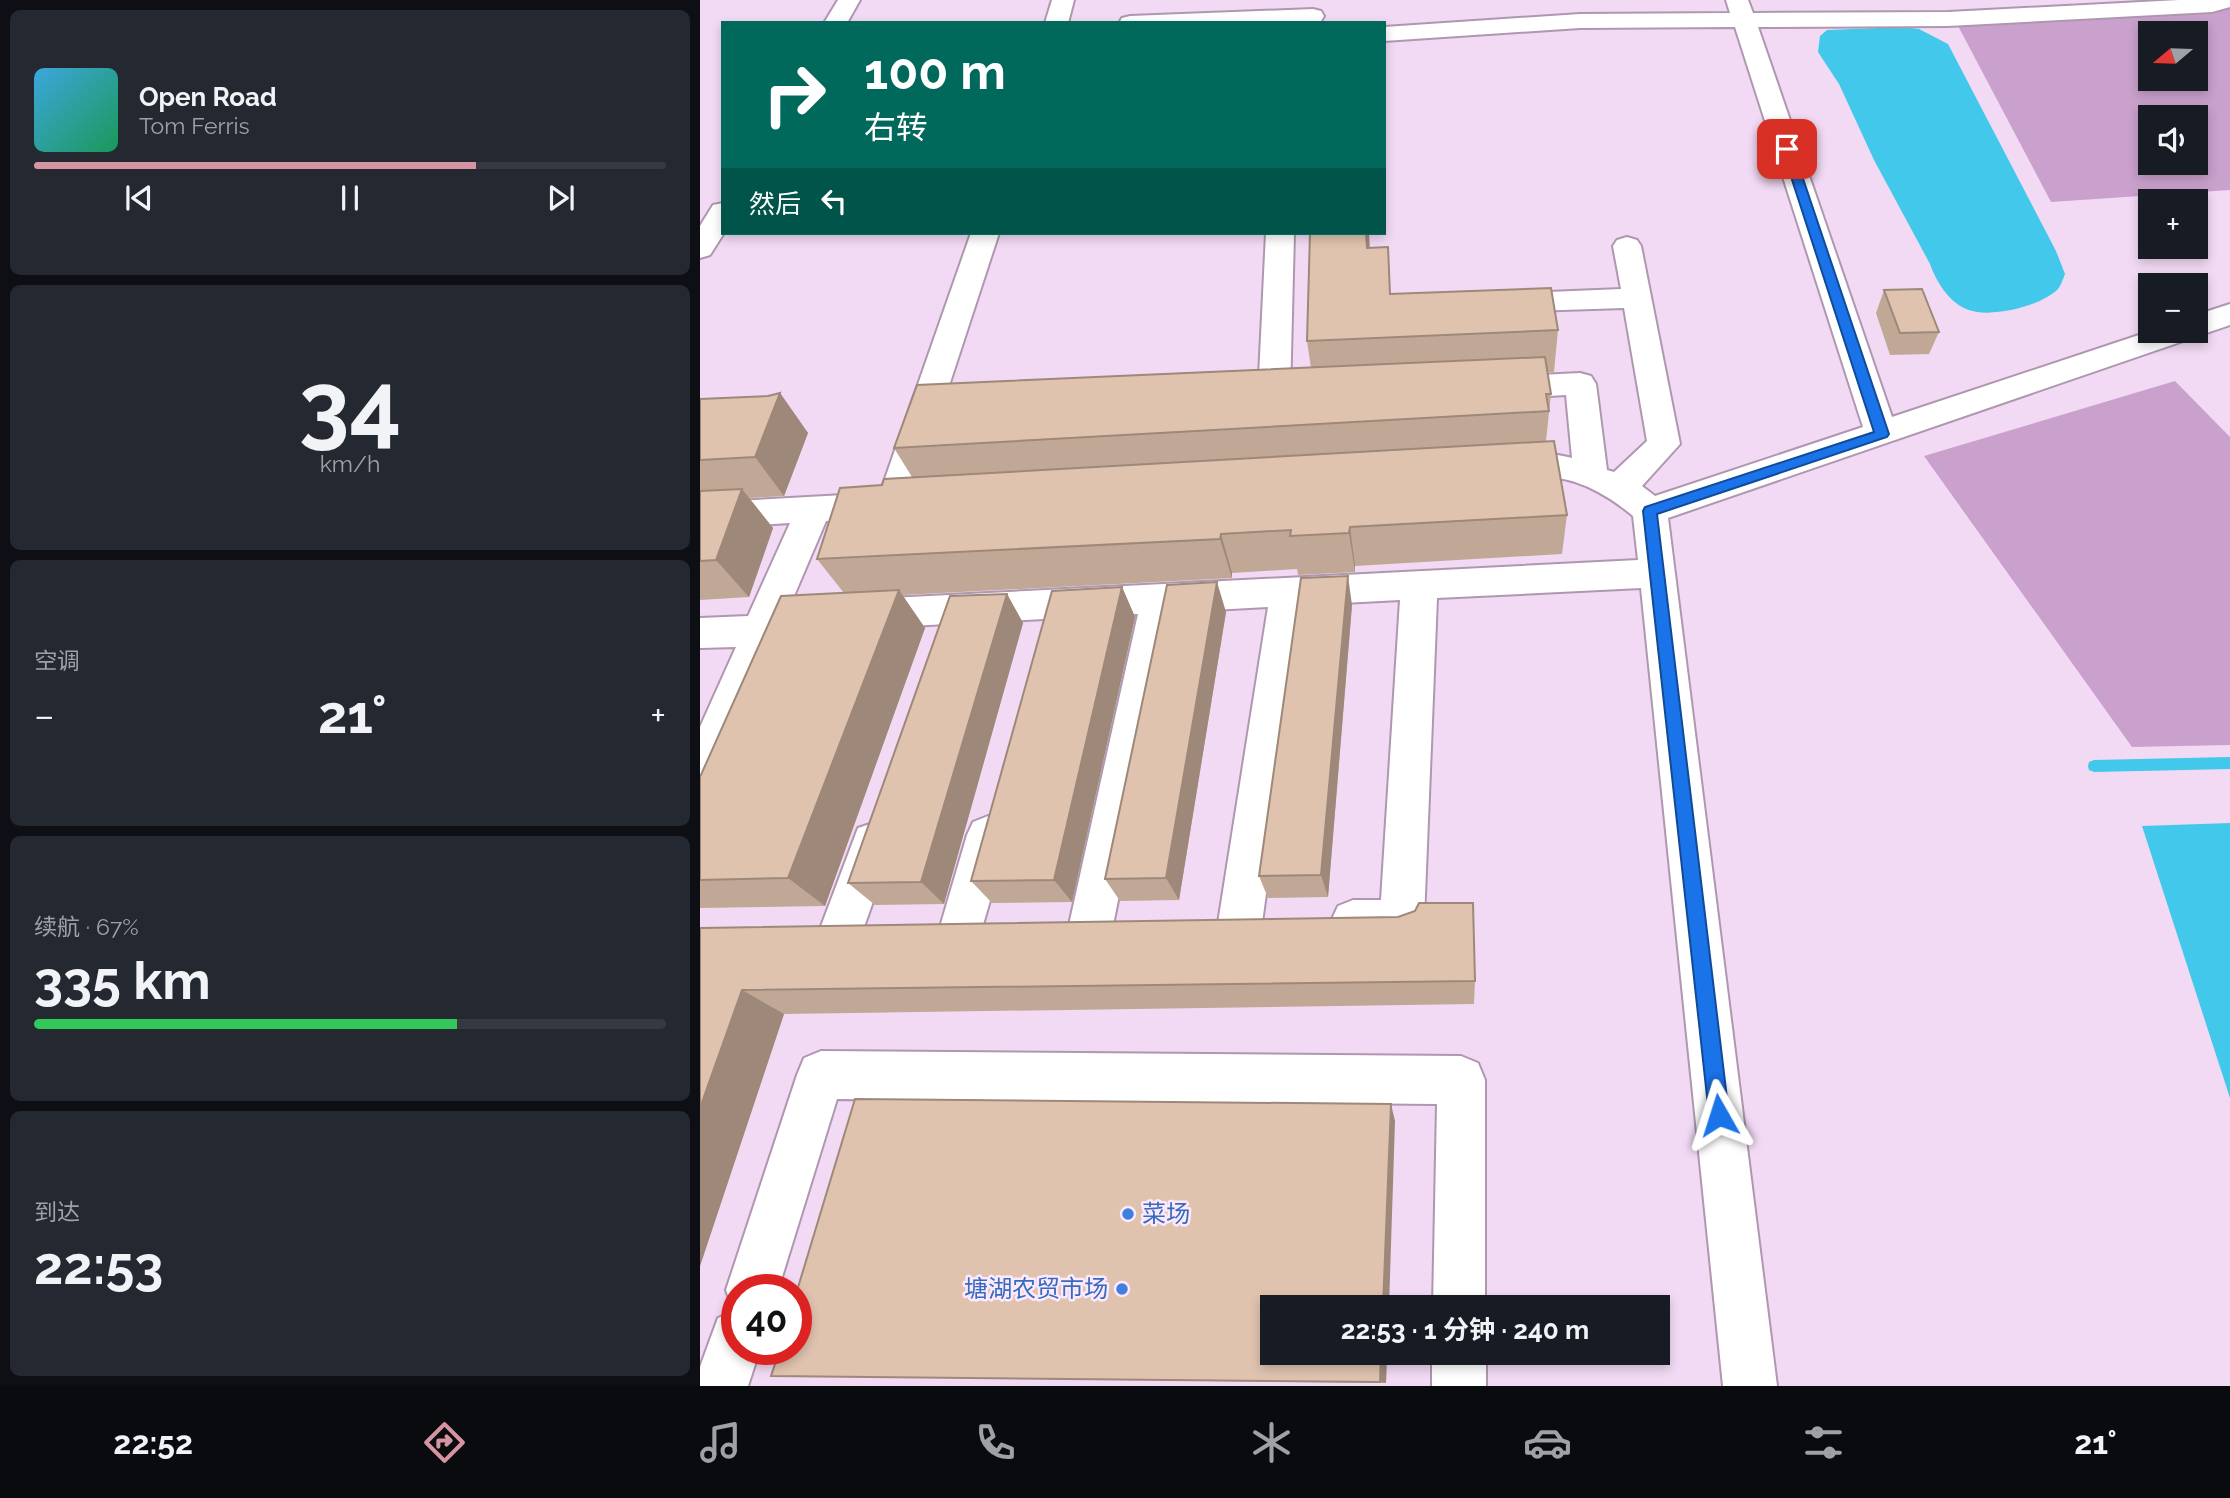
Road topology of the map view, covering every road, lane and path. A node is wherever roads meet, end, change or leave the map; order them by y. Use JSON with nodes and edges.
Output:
{"nodes":[{"id":1,"x":849,"y":0,"type":"edge"},
{"id":2,"x":1063,"y":0,"type":"edge"},
{"id":3,"x":2230,"y":0,"type":"edge"},
{"id":4,"x":1740,"y":10,"type":"edge"},
{"id":5,"x":1314,"y":13,"type":"edge"},
{"id":6,"x":836,"y":21,"type":"edge"},
{"id":7,"x":1057,"y":21,"type":"edge"},
{"id":8,"x":1167,"y":21,"type":"edge"},
{"id":9,"x":1386,"y":34,"type":"edge"},
{"id":10,"x":721,"y":214,"type":"edge"},
{"id":11,"x":984,"y":235,"type":"edge"},
{"id":12,"x":1280,"y":235,"type":"edge"},
{"id":13,"x":1627,"y":246,"type":"dead end"},
{"id":14,"x":700,"y":249,"type":"edge"},
{"id":15,"x":1637,"y":298,"type":"junction"},
{"id":16,"x":1477,"y":305,"type":"edge"},
{"id":17,"x":2230,"y":314,"type":"edge"},
{"id":18,"x":2208,"y":322,"type":"edge"},
{"id":19,"x":2146,"y":343,"type":"edge"},
{"id":20,"x":1467,"y":389,"type":"edge"},
{"id":21,"x":1274,"y":397,"type":"edge"},
{"id":22,"x":1882,"y":434,"type":"junction"},
{"id":23,"x":1475,"y":471,"type":"edge"},
{"id":24,"x":1605,"y":482,"type":"junction"},
{"id":25,"x":814,"y":509,"type":"junction"},
{"id":26,"x":1650,"y":511,"type":"junction"},
{"id":27,"x":700,"y":516,"type":"edge"},
{"id":28,"x":1657,"y":573,"type":"junction"},
{"id":29,"x":1419,"y":586,"type":"junction"},
{"id":30,"x":1289,"y":592,"type":"junction"},
{"id":31,"x":1160,"y":599,"type":"junction"},
{"id":32,"x":1050,"y":604,"type":"junction"},
{"id":33,"x":953,"y":609,"type":"junction"},
{"id":34,"x":762,"y":625,"type":"junction"},
{"id":35,"x":700,"y":634,"type":"edge"},
{"id":36,"x":1039,"y":645,"type":"edge"},
{"id":37,"x":940,"y":648,"type":"edge"},
{"id":38,"x":700,"y":772,"type":"edge"},
{"id":39,"x":995,"y":806,"type":"edge"},
{"id":40,"x":882,"y":814,"type":"edge"},
{"id":41,"x":1092,"y":925,"type":"edge"},
{"id":42,"x":757,"y":1274,"type":"edge"},
{"id":43,"x":1459,"y":1295,"type":"edge"},
{"id":44,"x":728,"y":1365,"type":"edge"},
{"id":45,"x":1459,"y":1365,"type":"edge"},
{"id":46,"x":721,"y":1386,"type":"edge"},
{"id":47,"x":1458,"y":1386,"type":"edge"},
{"id":48,"x":1750,"y":1386,"type":"edge"}],
"edges":[{"from":1,"to":6,"type":"street"},
{"from":2,"to":7,"type":"street"},
{"from":3,"to":4,"type":"street"},
{"from":4,"to":9,"type":"street"},
{"from":4,"to":22,"type":"street"},
{"from":5,"to":8,"type":"street"},
{"from":10,"to":14,"type":"street"},
{"from":11,"to":25,"type":"street"},
{"from":12,"to":21,"type":"street"},
{"from":13,"to":15,"type":"street"},
{"from":15,"to":16,"type":"street"},
{"from":15,"to":24,"type":"street"},
{"from":17,"to":18,"type":"street"},
{"from":19,"to":22,"type":"street"},
{"from":20,"to":24,"type":"street"},
{"from":22,"to":26,"type":"street"},
{"from":23,"to":24,"type":"street"},
{"from":24,"to":26,"type":"street"},
{"from":25,"to":27,"type":"street"},
{"from":25,"to":34,"type":"street"},
{"from":26,"to":28,"type":"street"},
{"from":28,"to":29,"type":"street"},
{"from":28,"to":48,"type":"street"},
{"from":29,"to":30,"type":"street"},
{"from":29,"to":30,"type":"street"},
{"from":30,"to":31,"type":"street"},
{"from":31,"to":32,"type":"street"},
{"from":31,"to":41,"type":"street"},
{"from":32,"to":33,"type":"street"},
{"from":32,"to":36,"type":"street"},
{"from":33,"to":34,"type":"street"},
{"from":33,"to":37,"type":"street"},
{"from":34,"to":35,"type":"street"},
{"from":34,"to":38,"type":"street"},
{"from":39,"to":40,"type":"street"},
{"from":42,"to":43,"type":"street"},
{"from":44,"to":46,"type":"street"},
{"from":45,"to":47,"type":"street"}]}
